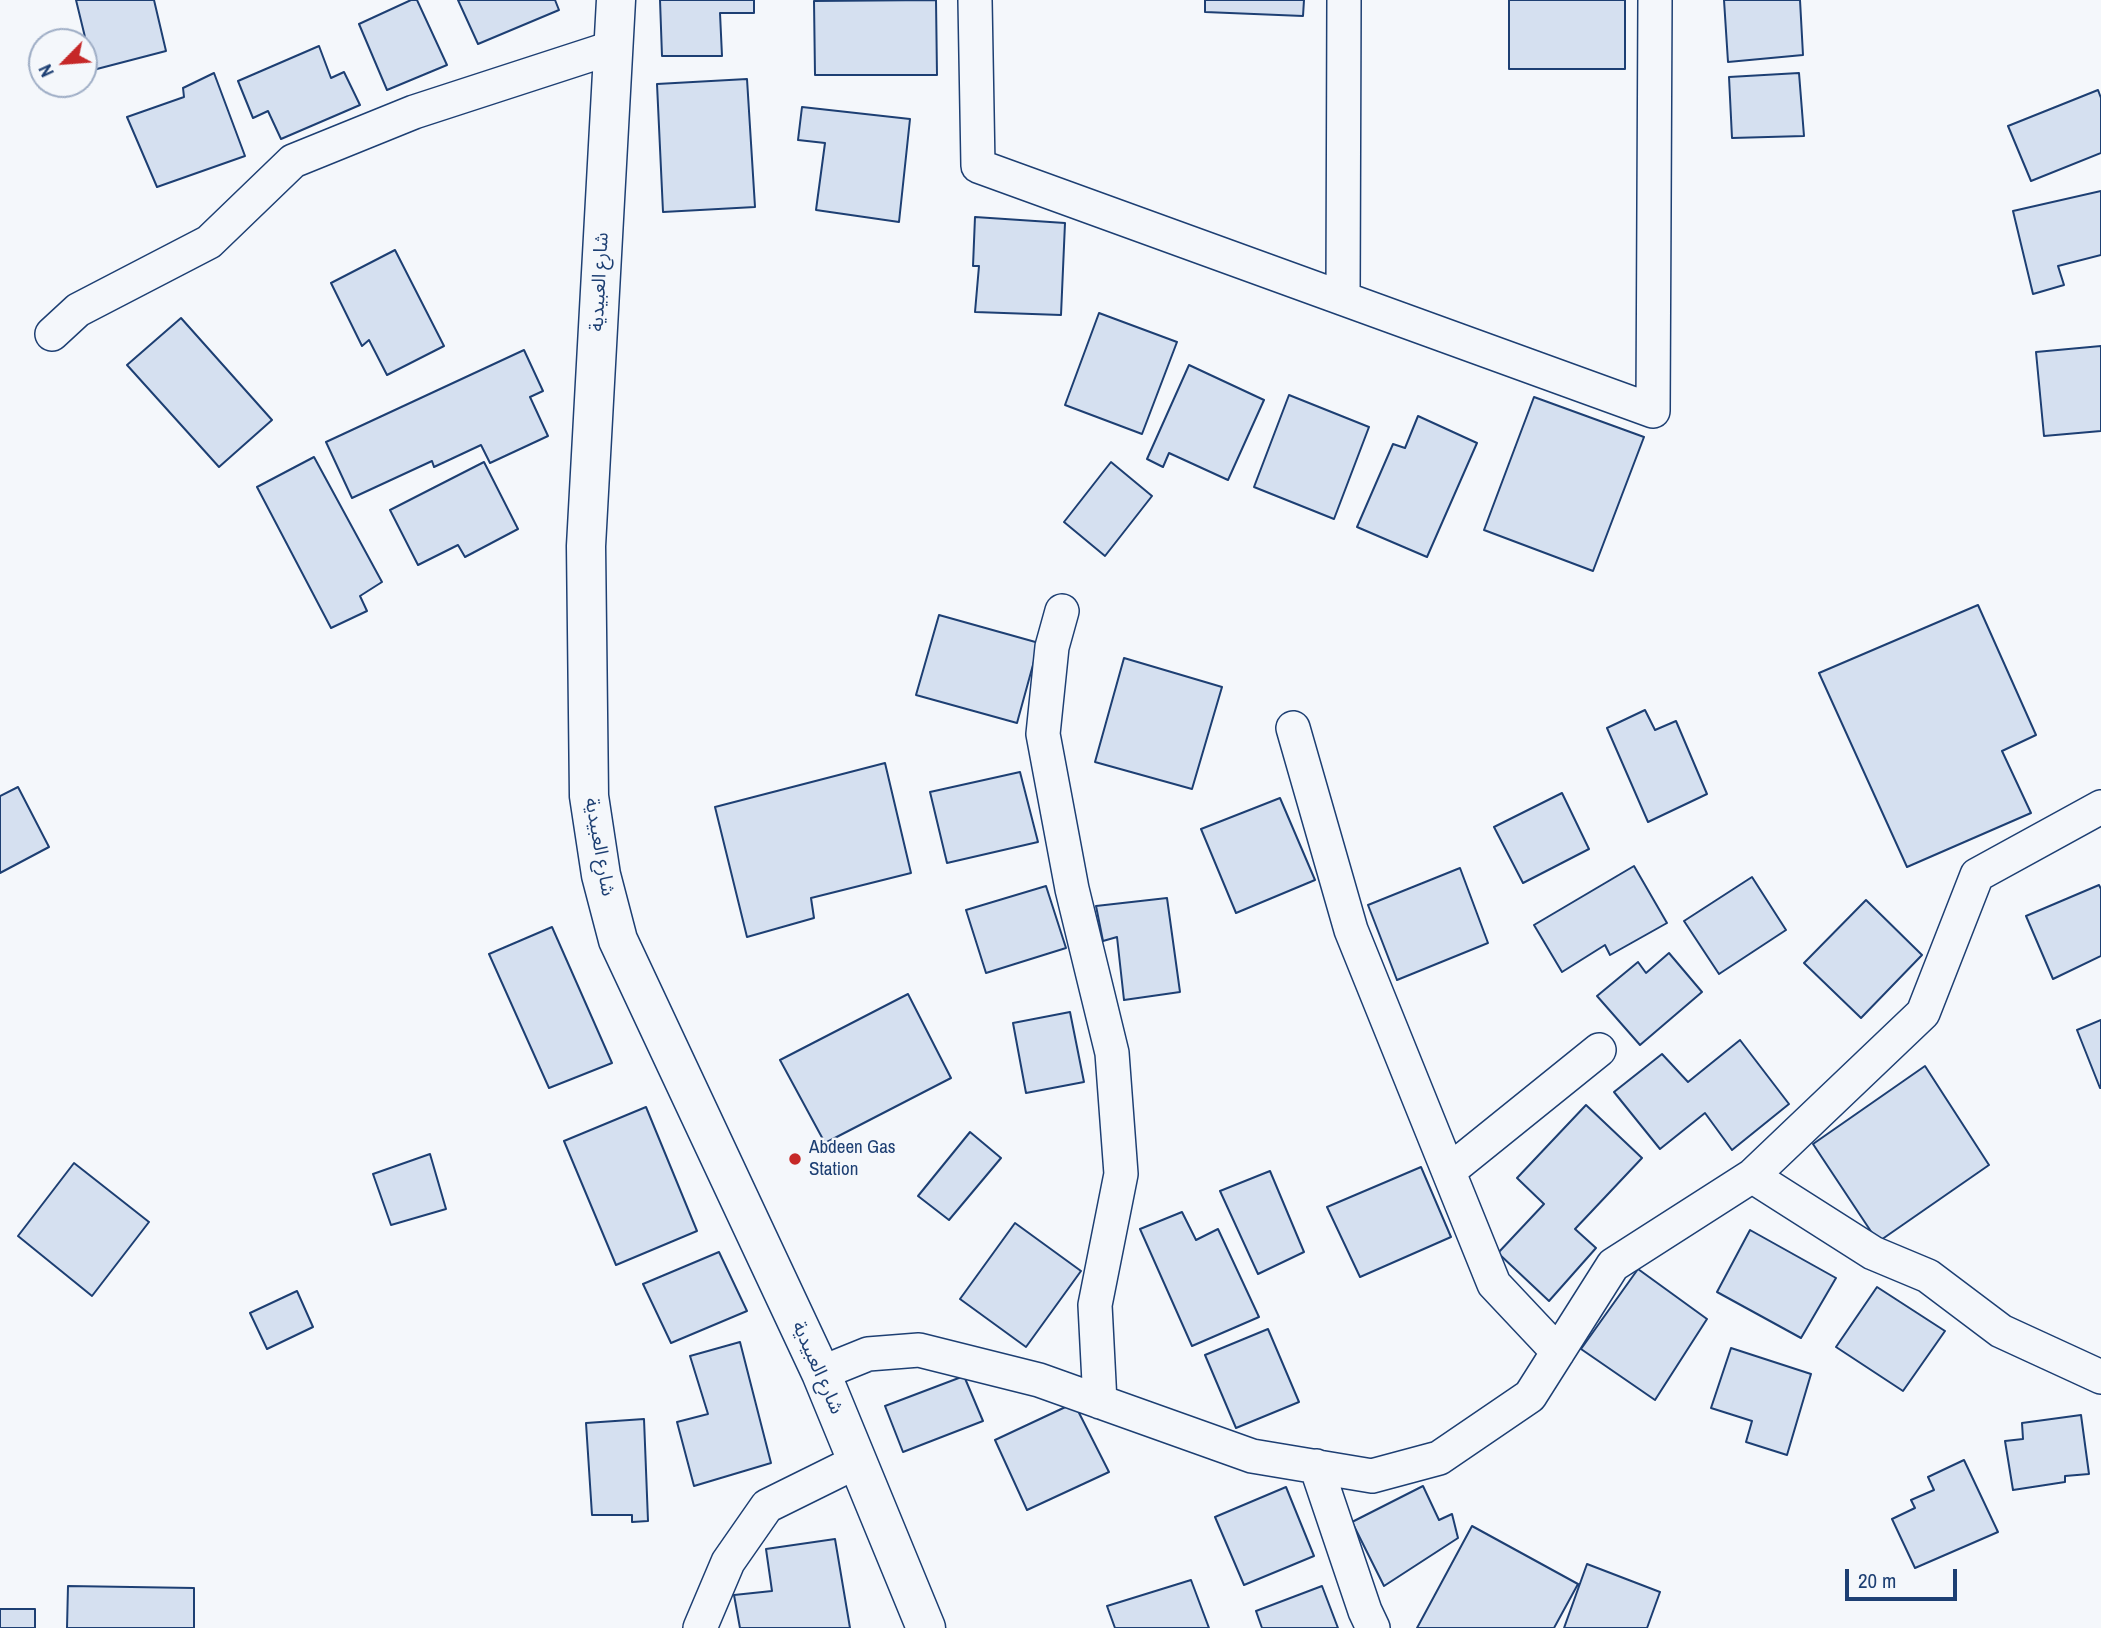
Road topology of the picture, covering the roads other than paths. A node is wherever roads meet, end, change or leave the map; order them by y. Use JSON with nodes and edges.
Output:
{"nodes":[{"id":1,"x":616,"y":0,"type":"edge"},
{"id":2,"x":975,"y":0,"type":"edge"},
{"id":3,"x":1344,"y":0,"type":"edge"},
{"id":4,"x":1655,"y":0,"type":"edge"},
{"id":5,"x":614,"y":47,"type":"junction"},
{"id":6,"x":1343,"y":298,"type":"junction"},
{"id":7,"x":52,"y":334,"type":"dead end"},
{"id":8,"x":1062,"y":611,"type":"dead end"},
{"id":9,"x":1293,"y":728,"type":"dead end"},
{"id":10,"x":2101,"y":807,"type":"edge"},
{"id":11,"x":1599,"y":1050,"type":"dead end"},
{"id":12,"x":1449,"y":1171,"type":"junction"},
{"id":13,"x":1752,"y":1175,"type":"junction"},
{"id":14,"x":1558,"y":1352,"type":"junction"},
{"id":15,"x":821,"y":1374,"type":"junction"},
{"id":16,"x":2101,"y":1377,"type":"edge"},
{"id":17,"x":1100,"y":1402,"type":"junction"},
{"id":18,"x":858,"y":1461,"type":"junction"},
{"id":19,"x":1316,"y":1466,"type":"junction"},
{"id":20,"x":700,"y":1628,"type":"edge"},
{"id":21,"x":926,"y":1628,"type":"edge"},
{"id":22,"x":1373,"y":1628,"type":"edge"}],
"edges":[{"from":1,"to":5,"type":"main road","name":"شارع العبيدية"},
{"from":2,"to":6,"type":"street"},
{"from":3,"to":6,"type":"street"},
{"from":4,"to":6,"type":"street"},
{"from":5,"to":7,"type":"street"},
{"from":5,"to":15,"type":"main road","name":"شارع العبيدية"},
{"from":8,"to":17,"type":"street"},
{"from":9,"to":12,"type":"street"},
{"from":10,"to":13,"type":"street"},
{"from":11,"to":12,"type":"street"},
{"from":12,"to":14,"type":"street"},
{"from":13,"to":14,"type":"street"},
{"from":13,"to":16,"type":"street"},
{"from":14,"to":19,"type":"street"},
{"from":15,"to":17,"type":"street"},
{"from":15,"to":18,"type":"main road","name":"شارع العبيدية"},
{"from":17,"to":19,"type":"street"},
{"from":18,"to":20,"type":"street"},
{"from":18,"to":21,"type":"main road","name":"شارع العبيدية"},
{"from":19,"to":22,"type":"street"}]}
